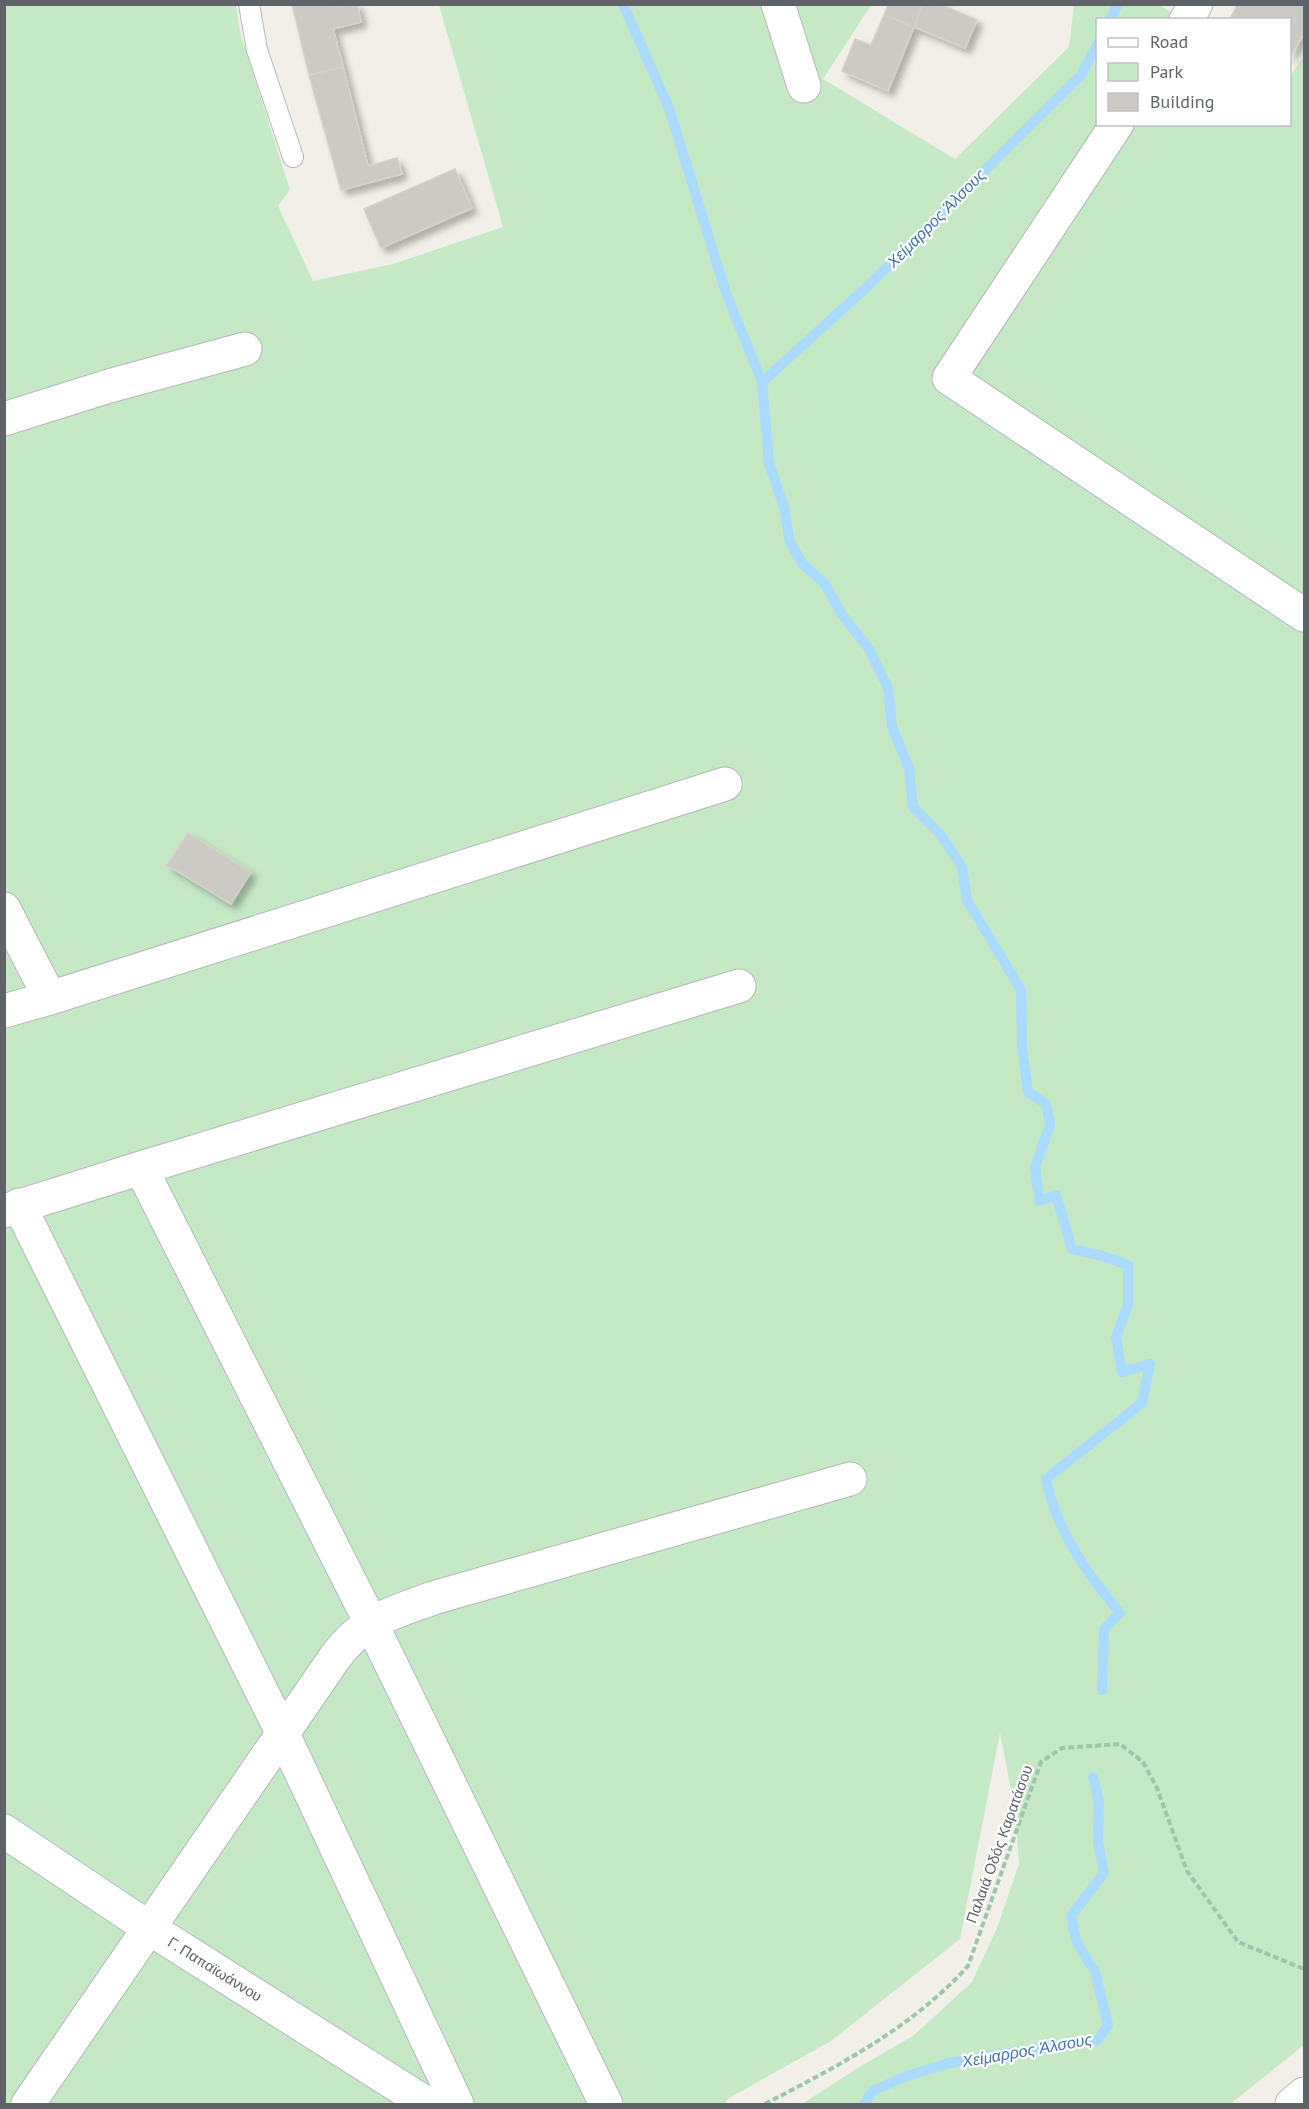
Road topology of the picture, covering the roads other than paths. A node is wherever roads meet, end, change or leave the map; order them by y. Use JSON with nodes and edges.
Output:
{"nodes":[{"id":1,"x":249,"y":4,"type":"edge"},
{"id":2,"x":778,"y":4,"type":"edge"},
{"id":3,"x":1196,"y":4,"type":"edge"},
{"id":4,"x":1187,"y":18,"type":"edge"},
{"id":5,"x":804,"y":86,"type":"dead end"},
{"id":6,"x":1116,"y":126,"type":"edge"},
{"id":7,"x":293,"y":157,"type":"dead end"},
{"id":8,"x":245,"y":349,"type":"dead end"},
{"id":9,"x":4,"y":419,"type":"edge"},
{"id":10,"x":1305,"y":615,"type":"edge"},
{"id":11,"x":725,"y":784,"type":"dead end"},
{"id":12,"x":4,"y":909,"type":"edge"},
{"id":13,"x":740,"y":987,"type":"dead end"},
{"id":14,"x":50,"y":998,"type":"junction"},
{"id":15,"x":4,"y":1011,"type":"edge"},
{"id":16,"x":141,"y":1168,"type":"junction"},
{"id":17,"x":12,"y":1208,"type":"edge"},
{"id":18,"x":850,"y":1479,"type":"dead end"},
{"id":19,"x":371,"y":1623,"type":"junction"},
{"id":20,"x":283,"y":1734,"type":"junction"},
{"id":21,"x":4,"y":1832,"type":"edge"},
{"id":22,"x":149,"y":1928,"type":"junction"},
{"id":23,"x":1305,"y":2094,"type":"edge"},
{"id":24,"x":28,"y":2104,"type":"edge"},
{"id":25,"x":427,"y":2104,"type":"edge"},
{"id":26,"x":457,"y":2104,"type":"edge"},
{"id":27,"x":606,"y":2104,"type":"edge"},
{"id":28,"x":1292,"y":2104,"type":"edge"}],
"edges":[{"from":1,"to":7,"type":"lane"},
{"from":2,"to":5,"type":"street"},
{"from":3,"to":4,"type":"street"},
{"from":6,"to":10,"type":"street"},
{"from":8,"to":9,"type":"street"},
{"from":11,"to":14,"type":"street"},
{"from":12,"to":14,"type":"street"},
{"from":13,"to":16,"type":"street"},
{"from":14,"to":15,"type":"street"},
{"from":16,"to":17,"type":"street"},
{"from":16,"to":19,"type":"street"},
{"from":17,"to":20,"type":"street"},
{"from":18,"to":19,"type":"street"},
{"from":19,"to":20,"type":"street"},
{"from":19,"to":27,"type":"street"},
{"from":20,"to":22,"type":"street"},
{"from":20,"to":26,"type":"street"},
{"from":21,"to":22,"type":"street","name":"Γ. Παπαϊωάννου"},
{"from":22,"to":24,"type":"street"},
{"from":22,"to":25,"type":"street","name":"Γ. Παπαϊωάννου"},
{"from":23,"to":28,"type":"street"}]}
